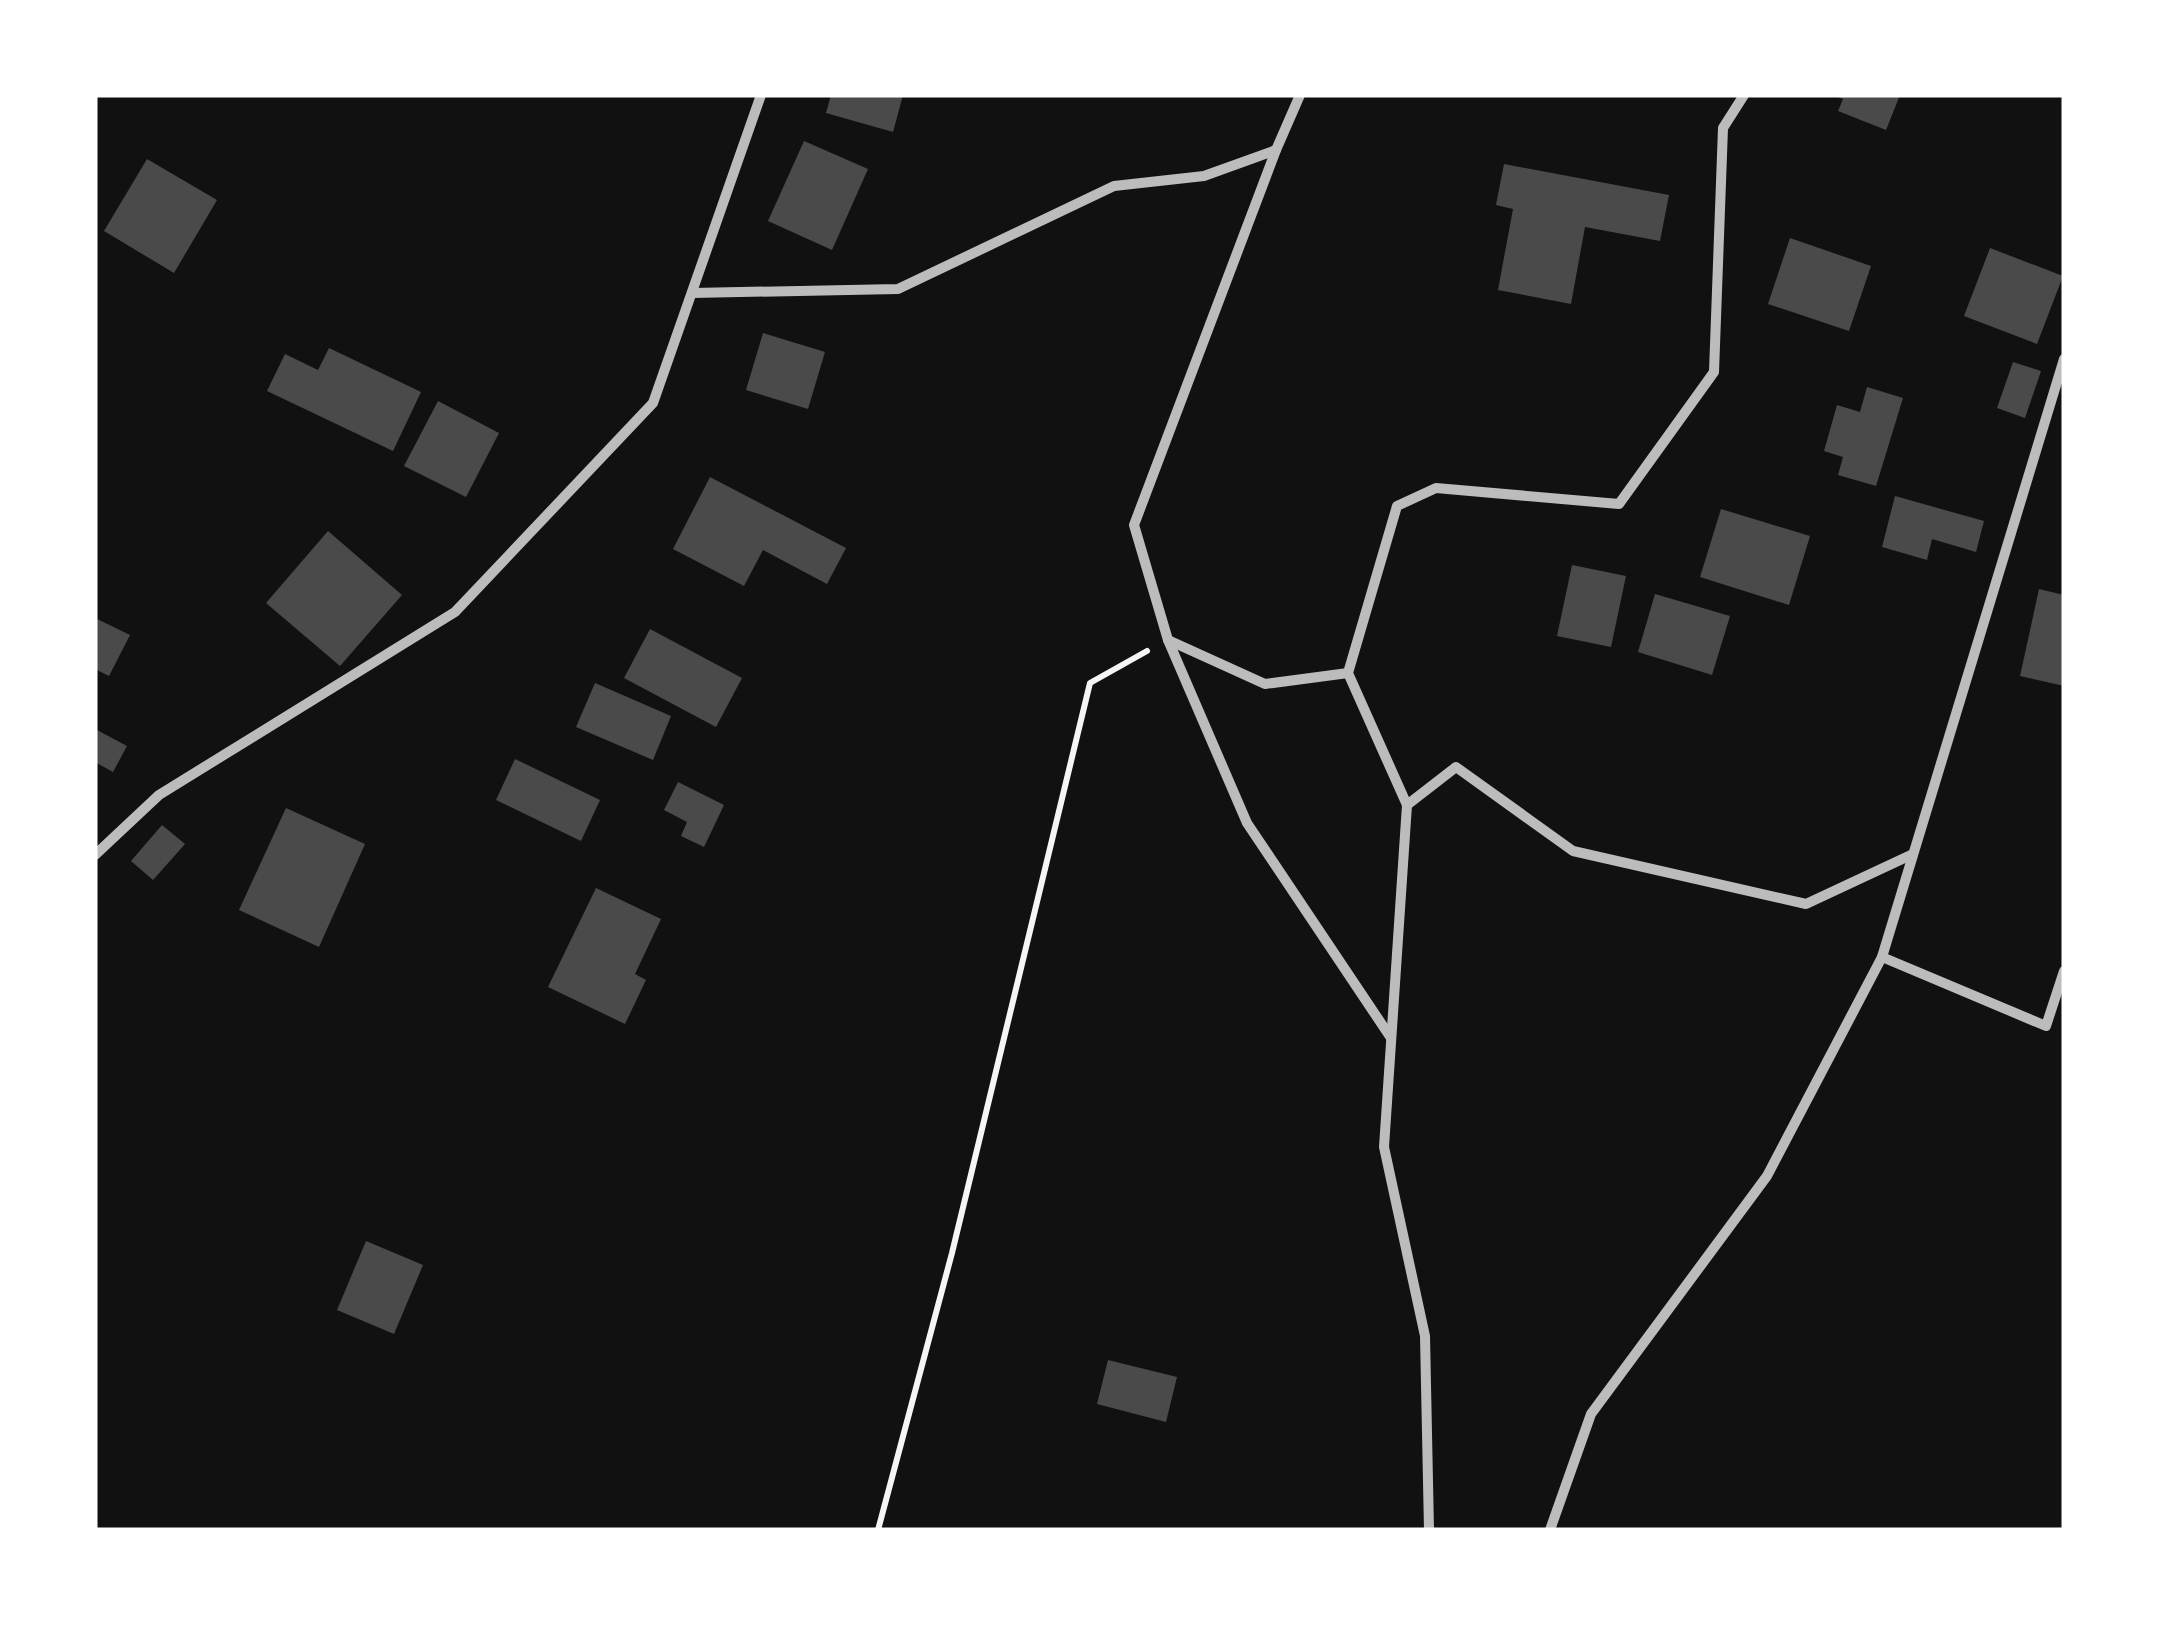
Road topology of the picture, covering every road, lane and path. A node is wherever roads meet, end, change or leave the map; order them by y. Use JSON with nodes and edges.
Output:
{"nodes":[{"id":1,"x":761,"y":95,"type":"edge"},
{"id":2,"x":1300,"y":95,"type":"edge"},
{"id":3,"x":1744,"y":95,"type":"edge"},
{"id":4,"x":1276,"y":150,"type":"junction"},
{"id":5,"x":692,"y":293,"type":"junction"},
{"id":6,"x":2064,"y":359,"type":"edge"},
{"id":7,"x":1168,"y":640,"type":"junction"},
{"id":8,"x":1348,"y":673,"type":"junction"},
{"id":9,"x":1407,"y":805,"type":"junction"},
{"id":10,"x":1914,"y":854,"type":"junction"},
{"id":11,"x":95,"y":855,"type":"edge"},
{"id":12,"x":1882,"y":957,"type":"junction"},
{"id":13,"x":2064,"y":971,"type":"edge"},
{"id":14,"x":1392,"y":1038,"type":"junction"},
{"id":15,"x":878,"y":1530,"type":"edge"},
{"id":16,"x":1429,"y":1530,"type":"edge"},
{"id":17,"x":1550,"y":1530,"type":"edge"}],
"edges":[{"from":1,"to":5,"type":"street"},
{"from":2,"to":4,"type":"street"},
{"from":3,"to":8,"type":"street"},
{"from":4,"to":5,"type":"street"},
{"from":4,"to":7,"type":"street"},
{"from":5,"to":11,"type":"street"},
{"from":6,"to":10,"type":"street"},
{"from":7,"to":8,"type":"street"},
{"from":7,"to":14,"type":"street"},
{"from":7,"to":15,"type":"path"},
{"from":8,"to":9,"type":"street"},
{"from":9,"to":10,"type":"street"},
{"from":9,"to":14,"type":"street"},
{"from":10,"to":12,"type":"street"},
{"from":12,"to":13,"type":"street"},
{"from":12,"to":17,"type":"street"},
{"from":14,"to":16,"type":"street"}]}
